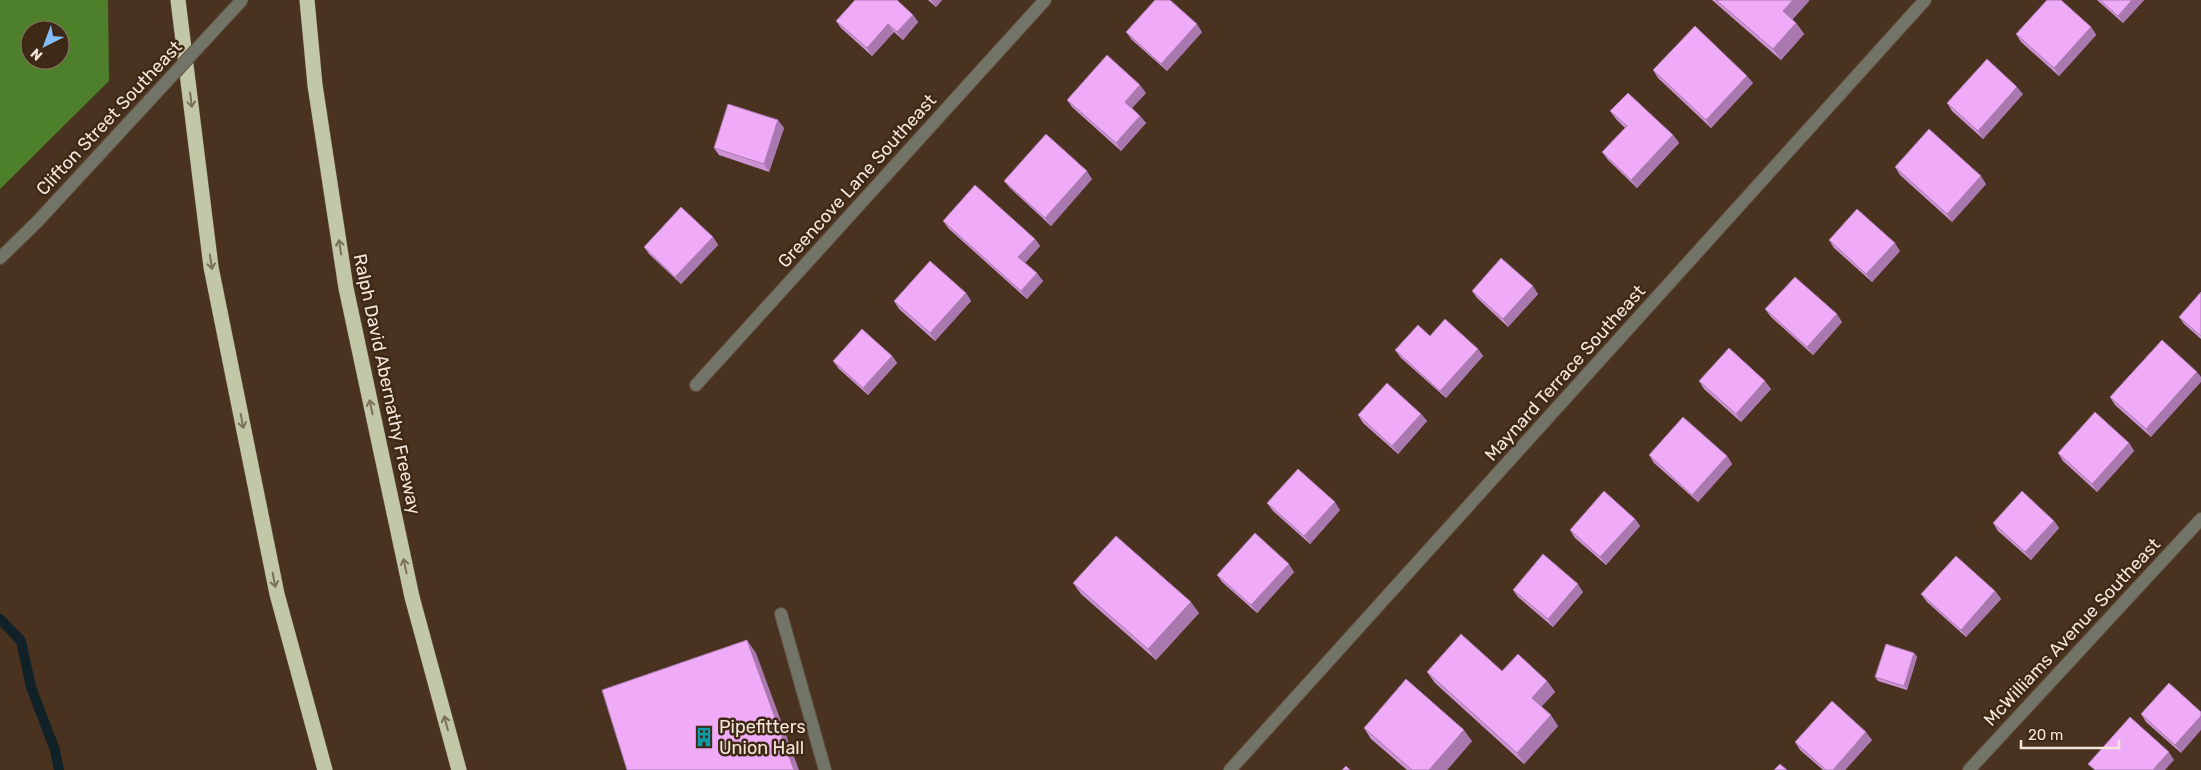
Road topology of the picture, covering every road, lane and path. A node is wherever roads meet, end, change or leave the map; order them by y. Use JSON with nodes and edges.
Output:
{"nodes":[{"id":1,"x":178,"y":0,"type":"edge"},
{"id":2,"x":242,"y":0,"type":"edge"},
{"id":3,"x":307,"y":0,"type":"edge"},
{"id":4,"x":1045,"y":0,"type":"edge"},
{"id":5,"x":1925,"y":0,"type":"edge"},
{"id":6,"x":0,"y":258,"type":"edge"},
{"id":7,"x":696,"y":385,"type":"dead end"},
{"id":8,"x":2201,"y":519,"type":"edge"},
{"id":9,"x":781,"y":614,"type":"dead end"},
{"id":10,"x":325,"y":770,"type":"edge"},
{"id":11,"x":459,"y":770,"type":"edge"},
{"id":12,"x":825,"y":770,"type":"edge"},
{"id":13,"x":1230,"y":770,"type":"edge"},
{"id":14,"x":1969,"y":770,"type":"edge"}],
"edges":[{"from":1,"to":10,"type":"highway","one_way":true},
{"from":2,"to":6,"type":"street","name":"Clifton Street Southeast","bridge":true},
{"from":11,"to":3,"type":"highway","name":"Ralph David Abernathy Freeway","one_way":true},
{"from":4,"to":7,"type":"street","name":"Greencove Lane Southeast"},
{"from":5,"to":13,"type":"street","name":"Maynard Terrace Southeast"},
{"from":8,"to":14,"type":"street","name":"McWilliams Avenue Southeast"},
{"from":9,"to":12,"type":"street"}]}
